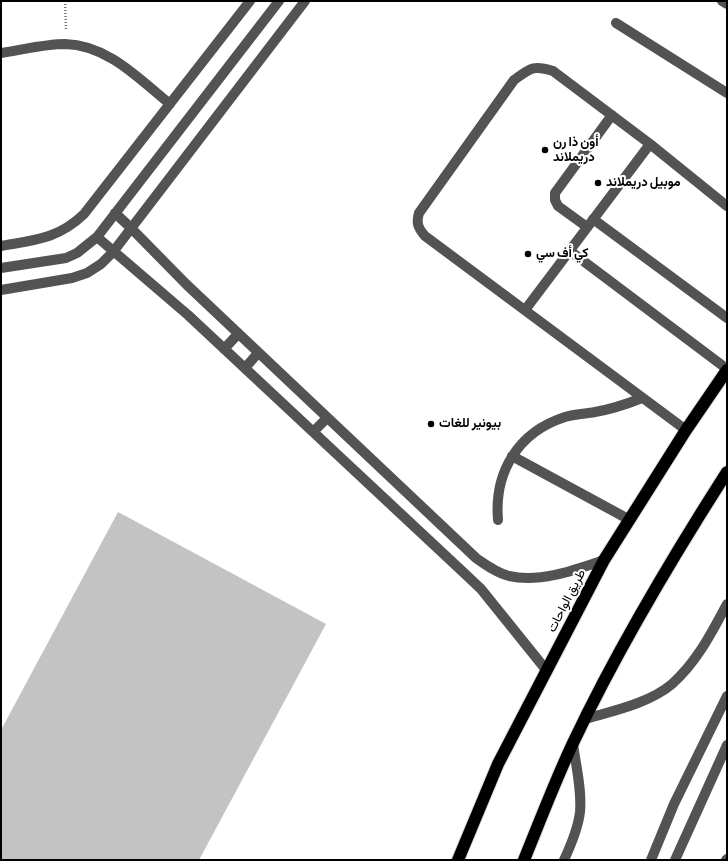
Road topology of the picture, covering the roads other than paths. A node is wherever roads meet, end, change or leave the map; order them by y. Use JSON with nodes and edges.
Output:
{"nodes":[{"id":1,"x":250,"y":1,"type":"edge"},
{"id":2,"x":279,"y":1,"type":"edge"},
{"id":3,"x":305,"y":1,"type":"edge"},
{"id":4,"x":722,"y":1,"type":"edge"},
{"id":5,"x":727,"y":4,"type":"edge"},
{"id":6,"x":616,"y":23,"type":"dead end"},
{"id":7,"x":1,"y":53,"type":"edge"},
{"id":8,"x":727,"y":93,"type":"edge"},
{"id":9,"x":170,"y":104,"type":"junction"},
{"id":10,"x":612,"y":115,"type":"junction"},
{"id":11,"x":650,"y":144,"type":"junction"},
{"id":12,"x":727,"y":206,"type":"edge"},
{"id":13,"x":115,"y":213,"type":"junction"},
{"id":14,"x":590,"y":223,"type":"junction"},
{"id":15,"x":131,"y":228,"type":"junction"},
{"id":16,"x":97,"y":237,"type":"junction"},
{"id":17,"x":1,"y":246,"type":"edge"},
{"id":18,"x":570,"y":250,"type":"junction"},
{"id":19,"x":113,"y":252,"type":"junction"},
{"id":20,"x":1,"y":268,"type":"edge"},
{"id":21,"x":1,"y":290,"type":"edge"},
{"id":22,"x":525,"y":310,"type":"junction"},
{"id":23,"x":727,"y":318,"type":"edge"},
{"id":24,"x":238,"y":334,"type":"junction"},
{"id":25,"x":224,"y":349,"type":"junction"},
{"id":26,"x":258,"y":353,"type":"junction"},
{"id":27,"x":245,"y":368,"type":"junction"},
{"id":28,"x":727,"y":369,"type":"edge"},
{"id":29,"x":642,"y":398,"type":"junction"},
{"id":30,"x":327,"y":418,"type":"junction"},
{"id":31,"x":686,"y":430,"type":"junction"},
{"id":32,"x":313,"y":432,"type":"junction"},
{"id":33,"x":512,"y":456,"type":"junction"},
{"id":34,"x":727,"y":472,"type":"edge"},
{"id":35,"x":385,"y":473,"type":"junction"},
{"id":36,"x":372,"y":487,"type":"junction"},
{"id":37,"x":498,"y":520,"type":"dead end"},
{"id":38,"x":630,"y":520,"type":"junction"},
{"id":39,"x":604,"y":560,"type":"junction"},
{"id":40,"x":727,"y":604,"type":"edge"},
{"id":41,"x":547,"y":671,"type":"junction"},
{"id":42,"x":727,"y":696,"type":"edge"},
{"id":43,"x":585,"y":719,"type":"junction"},
{"id":44,"x":573,"y":744,"type":"junction"},
{"id":45,"x":727,"y":745,"type":"edge"},
{"id":46,"x":458,"y":860,"type":"edge"},
{"id":47,"x":524,"y":860,"type":"edge"},
{"id":48,"x":564,"y":860,"type":"edge"},
{"id":49,"x":651,"y":860,"type":"edge"},
{"id":50,"x":675,"y":860,"type":"edge"}],
"edges":[{"from":1,"to":9,"type":"street"},
{"from":2,"to":13,"type":"street"},
{"from":3,"to":15,"type":"street"},
{"from":4,"to":5,"type":"street"},
{"from":6,"to":8,"type":"street"},
{"from":7,"to":9,"type":"street"},
{"from":9,"to":17,"type":"street"},
{"from":10,"to":11,"type":"street"},
{"from":10,"to":14,"type":"street"},
{"from":10,"to":22,"type":"street"},
{"from":11,"to":12,"type":"street"},
{"from":11,"to":14,"type":"street"},
{"from":13,"to":15,"type":"street"},
{"from":13,"to":16,"type":"street"},
{"from":14,"to":18,"type":"street"},
{"from":14,"to":23,"type":"street"},
{"from":15,"to":19,"type":"street"},
{"from":15,"to":24,"type":"street"},
{"from":16,"to":19,"type":"street"},
{"from":16,"to":20,"type":"street"},
{"from":18,"to":22,"type":"street"},
{"from":18,"to":28,"type":"street"},
{"from":19,"to":21,"type":"street"},
{"from":19,"to":25,"type":"street"},
{"from":22,"to":29,"type":"street"},
{"from":24,"to":25,"type":"street"},
{"from":24,"to":26,"type":"street"},
{"from":25,"to":27,"type":"street"},
{"from":26,"to":27,"type":"street"},
{"from":26,"to":30,"type":"street"},
{"from":27,"to":32,"type":"street"},
{"from":28,"to":31,"type":"highway","name":"طريق الواحات"},
{"from":29,"to":31,"type":"street"},
{"from":29,"to":33,"type":"street"},
{"from":30,"to":32,"type":"street"},
{"from":30,"to":35,"type":"street"},
{"from":31,"to":38,"type":"highway","name":"طريق الواحات"},
{"from":32,"to":36,"type":"street"},
{"from":33,"to":37,"type":"street"},
{"from":33,"to":38,"type":"street"},
{"from":34,"to":43,"type":"highway"},
{"from":35,"to":36,"type":"street"},
{"from":35,"to":39,"type":"street"},
{"from":36,"to":41,"type":"street"},
{"from":38,"to":39,"type":"highway","name":"طريق الواحات"},
{"from":39,"to":41,"type":"highway","name":"طريق الواحات"},
{"from":40,"to":43,"type":"street"},
{"from":41,"to":46,"type":"highway","name":"طريق الواحات"},
{"from":42,"to":49,"type":"street"},
{"from":43,"to":44,"type":"highway"},
{"from":44,"to":47,"type":"highway"},
{"from":44,"to":48,"type":"street"},
{"from":45,"to":50,"type":"street"}]}
